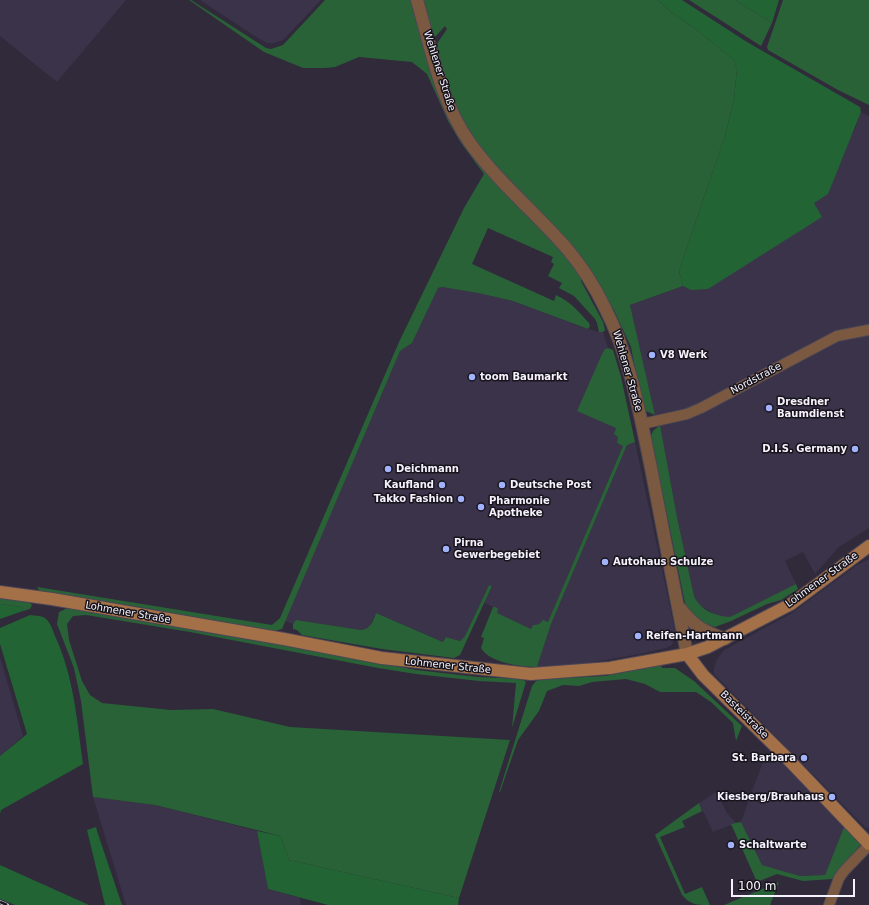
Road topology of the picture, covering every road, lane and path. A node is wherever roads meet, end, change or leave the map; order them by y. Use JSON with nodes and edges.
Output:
{"nodes":[{"id":1,"x":417,"y":0,"type":"edge"},
{"id":2,"x":868,"y":330,"type":"dead end"},
{"id":3,"x":642,"y":424,"type":"junction"},
{"id":4,"x":869,"y":546,"type":"edge"},
{"id":5,"x":0,"y":592,"type":"edge"},
{"id":6,"x":678,"y":606,"type":"junction"},
{"id":7,"x":725,"y":639,"type":"junction"},
{"id":8,"x":687,"y":654,"type":"junction"},
{"id":9,"x":869,"y":844,"type":"edge"},
{"id":10,"x":829,"y":905,"type":"edge"}],
"edges":[{"from":1,"to":3,"type":"street","name":"Wehlener Straße"},
{"from":2,"to":3,"type":"street","name":"Nordstraße"},
{"from":3,"to":6,"type":"street","name":"Wehlener Straße"},
{"from":4,"to":7,"type":"main road","name":"Lohmener Straße"},
{"from":5,"to":8,"type":"main road","name":"Lohmener Straße"},
{"from":6,"to":7,"type":"street"},
{"from":6,"to":8,"type":"street","name":"Wehlener Straße"},
{"from":7,"to":8,"type":"main road","name":"Lohmener Straße"},
{"from":8,"to":9,"type":"main road","name":"Basteistraße"},
{"from":9,"to":10,"type":"street"}]}
